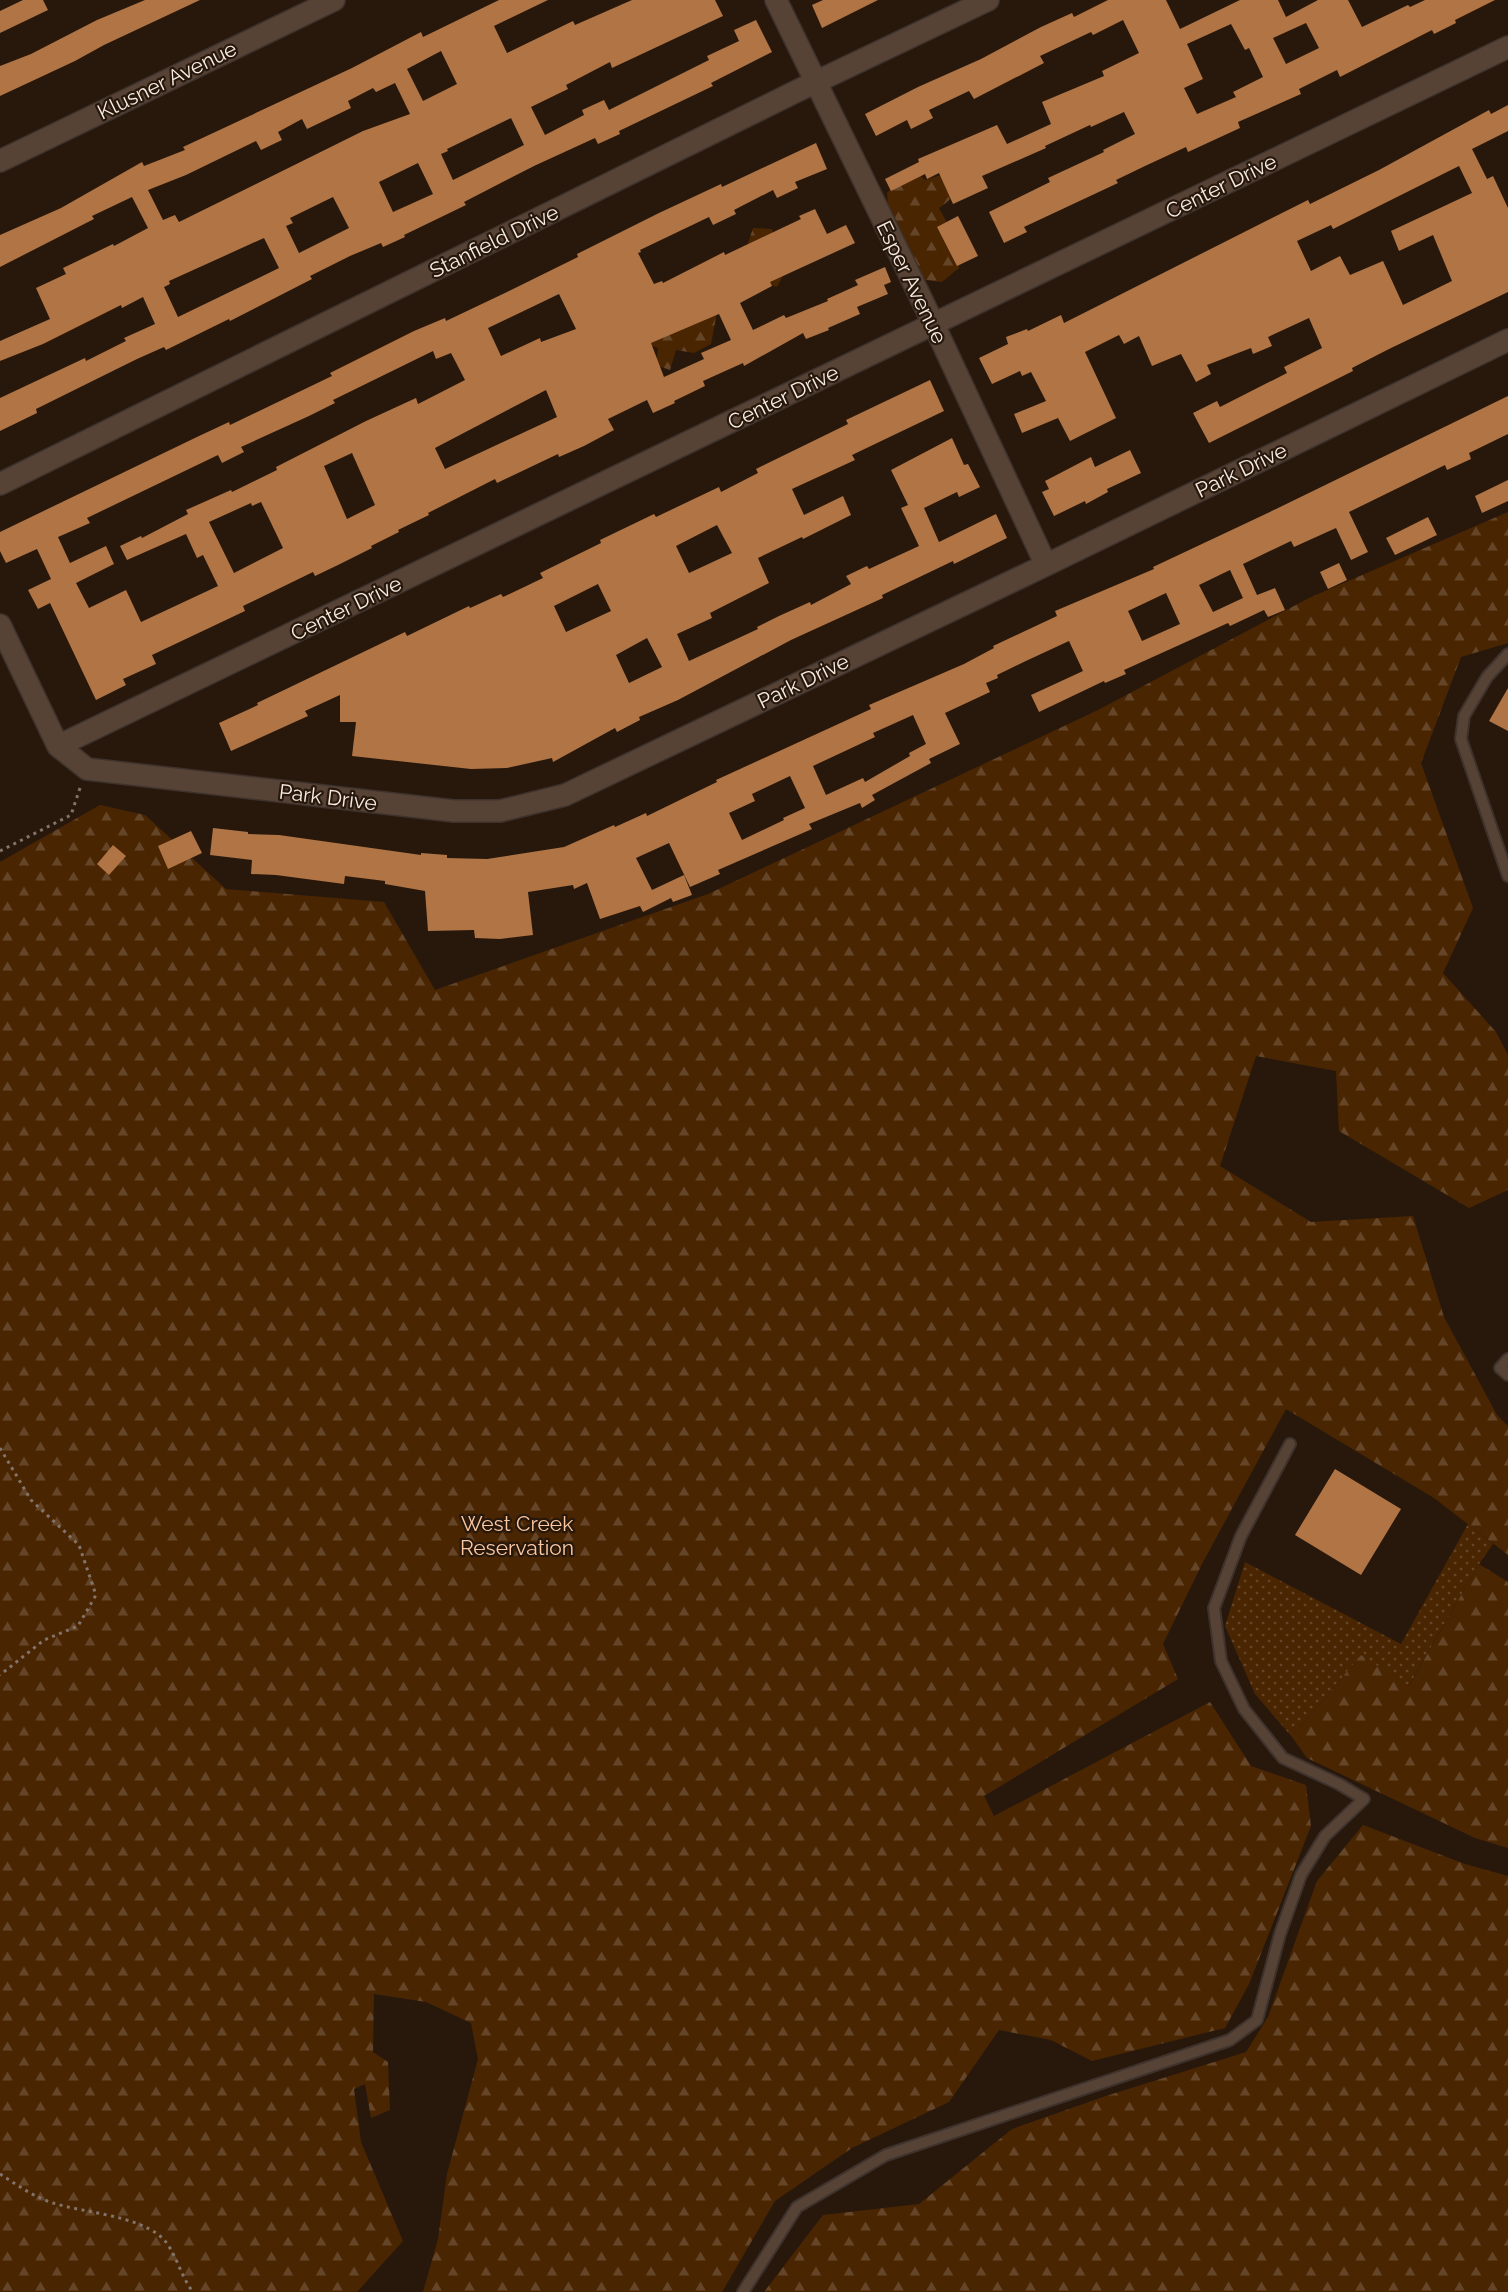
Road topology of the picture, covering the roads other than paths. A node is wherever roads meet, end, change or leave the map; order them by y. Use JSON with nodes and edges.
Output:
{"nodes":[{"id":1,"x":334,"y":0,"type":"edge"},
{"id":2,"x":776,"y":0,"type":"edge"},
{"id":3,"x":988,"y":0,"type":"edge"},
{"id":4,"x":1508,"y":47,"type":"edge"},
{"id":5,"x":816,"y":83,"type":"junction"},
{"id":6,"x":0,"y":161,"type":"edge"},
{"id":7,"x":934,"y":325,"type":"junction"},
{"id":8,"x":1508,"y":340,"type":"edge"},
{"id":9,"x":0,"y":484,"type":"edge"},
{"id":10,"x":1046,"y":565,"type":"junction"},
{"id":11,"x":0,"y":625,"type":"edge"},
{"id":12,"x":1508,"y":654,"type":"edge"},
{"id":13,"x":58,"y":746,"type":"junction"},
{"id":14,"x":1508,"y":876,"type":"edge"},
{"id":15,"x":1508,"y":1359,"type":"edge"},
{"id":16,"x":1508,"y":1375,"type":"edge"},
{"id":17,"x":1290,"y":1444,"type":"dead end"},
{"id":18,"x":743,"y":2292,"type":"edge"}],
"edges":[{"from":1,"to":6,"type":"street","name":"Klusner Avenue"},
{"from":2,"to":5,"type":"street","name":"Esper Avenue"},
{"from":3,"to":5,"type":"street","name":"Stanfield Drive"},
{"from":4,"to":7,"type":"street","name":"Center Drive"},
{"from":5,"to":7,"type":"street","name":"Esper Avenue"},
{"from":5,"to":9,"type":"street","name":"Stanfield Drive"},
{"from":7,"to":10,"type":"street","name":"Esper Avenue"},
{"from":7,"to":13,"type":"street","name":"Center Drive"},
{"from":8,"to":10,"type":"street","name":"Park Drive"},
{"from":10,"to":13,"type":"street","name":"Park Drive"},
{"from":11,"to":13,"type":"street"},
{"from":12,"to":14,"type":"lane"},
{"from":15,"to":16,"type":"lane"},
{"from":17,"to":18,"type":"lane"}]}
